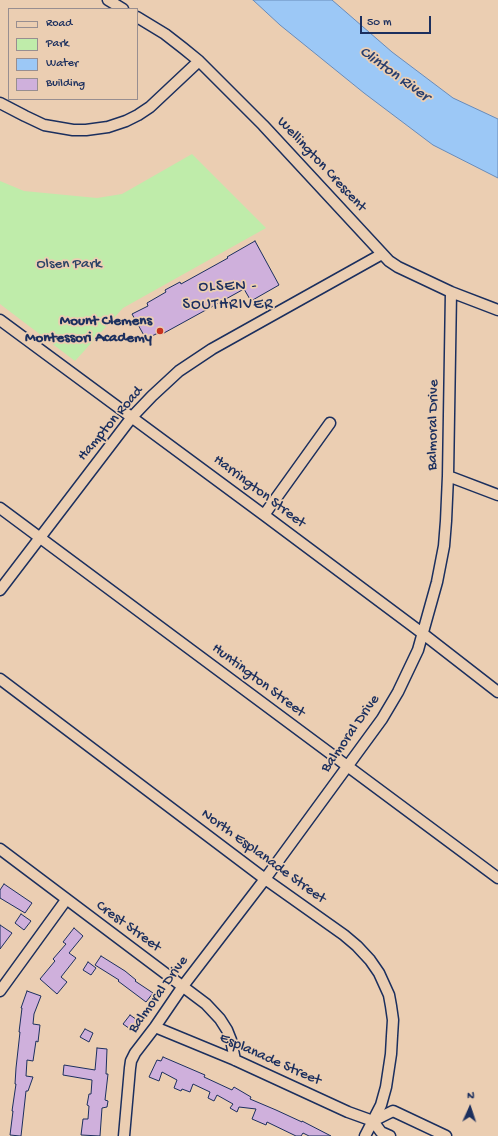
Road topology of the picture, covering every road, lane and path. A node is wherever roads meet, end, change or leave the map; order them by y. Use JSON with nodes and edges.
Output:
{"nodes":[{"id":1,"x":108,"y":0,"type":"edge"},
{"id":2,"x":121,"y":8,"type":"edge"},
{"id":3,"x":138,"y":18,"type":"edge"},
{"id":4,"x":199,"y":61,"type":"junction"},
{"id":5,"x":0,"y":103,"type":"edge"},
{"id":6,"x":382,"y":254,"type":"junction"},
{"id":7,"x":451,"y":292,"type":"junction"},
{"id":8,"x":498,"y":310,"type":"edge"},
{"id":9,"x":0,"y":320,"type":"edge"},
{"id":10,"x":132,"y":417,"type":"junction"},
{"id":11,"x":330,"y":423,"type":"dead end"},
{"id":12,"x":448,"y":476,"type":"junction"},
{"id":13,"x":498,"y":495,"type":"edge"},
{"id":14,"x":0,"y":508,"type":"edge"},
{"id":15,"x":264,"y":515,"type":"junction"},
{"id":16,"x":40,"y":537,"type":"junction"},
{"id":17,"x":0,"y":590,"type":"edge"},
{"id":18,"x":422,"y":633,"type":"junction"},
{"id":19,"x":0,"y":679,"type":"edge"},
{"id":20,"x":498,"y":692,"type":"edge"},
{"id":21,"x":348,"y":767,"type":"junction"},
{"id":22,"x":0,"y":849,"type":"edge"},
{"id":23,"x":498,"y":878,"type":"edge"},
{"id":24,"x":265,"y":879,"type":"junction"},
{"id":25,"x":66,"y":900,"type":"junction"},
{"id":26,"x":183,"y":986,"type":"junction"},
{"id":27,"x":0,"y":991,"type":"edge"},
{"id":28,"x":156,"y":1027,"type":"junction"},
{"id":29,"x":235,"y":1060,"type":"junction"},
{"id":30,"x":373,"y":1121,"type":"junction"},
{"id":31,"x":124,"y":1136,"type":"edge"},
{"id":32,"x":365,"y":1136,"type":"edge"},
{"id":33,"x":390,"y":1136,"type":"edge"},
{"id":34,"x":446,"y":1136,"type":"edge"}],
"edges":[{"from":1,"to":2,"type":"street"},
{"from":3,"to":4,"type":"street","name":"Wellington Crescent"},
{"from":4,"to":5,"type":"street"},
{"from":4,"to":6,"type":"street","name":"Wellington Crescent"},
{"from":6,"to":7,"type":"street","name":"Wellington Crescent"},
{"from":6,"to":10,"type":"street","name":"Hampton Road"},
{"from":7,"to":8,"type":"street","name":"Wellington Crescent"},
{"from":7,"to":12,"type":"street","name":"Balmoral Drive"},
{"from":9,"to":10,"type":"street","name":"Harrington Street"},
{"from":10,"to":15,"type":"street","name":"Harrington Street"},
{"from":10,"to":16,"type":"street","name":"Hampton Road"},
{"from":11,"to":15,"type":"street"},
{"from":12,"to":13,"type":"street"},
{"from":12,"to":18,"type":"street","name":"Balmoral Drive"},
{"from":14,"to":16,"type":"street","name":"Huntington Street"},
{"from":15,"to":18,"type":"street","name":"Harrington Street"},
{"from":16,"to":17,"type":"street","name":"Hampton Road"},
{"from":16,"to":21,"type":"street","name":"Huntington Street"},
{"from":18,"to":20,"type":"street","name":"Harrington Street"},
{"from":18,"to":21,"type":"street","name":"Balmoral Drive"},
{"from":19,"to":24,"type":"street","name":"North Esplanade Street"},
{"from":21,"to":23,"type":"street","name":"Huntington Street"},
{"from":21,"to":24,"type":"street","name":"Balmoral Drive"},
{"from":22,"to":25,"type":"street","name":"Crest Street"},
{"from":24,"to":26,"type":"street","name":"Balmoral Drive"},
{"from":24,"to":30,"type":"street","name":"North Esplanade Street"},
{"from":25,"to":26,"type":"street","name":"Crest Street"},
{"from":25,"to":27,"type":"street"},
{"from":26,"to":28,"type":"street","name":"Balmoral Drive"},
{"from":26,"to":29,"type":"street","name":"Crest Street"},
{"from":28,"to":29,"type":"street","name":"Esplanade Street"},
{"from":28,"to":31,"type":"street","name":"Balmoral Drive"},
{"from":29,"to":30,"type":"street","name":"Esplanade Street"},
{"from":30,"to":32,"type":"street","name":"North Esplanade Street"},
{"from":30,"to":33,"type":"street","name":"Esplanade Street"},
{"from":30,"to":34,"type":"street"}]}
